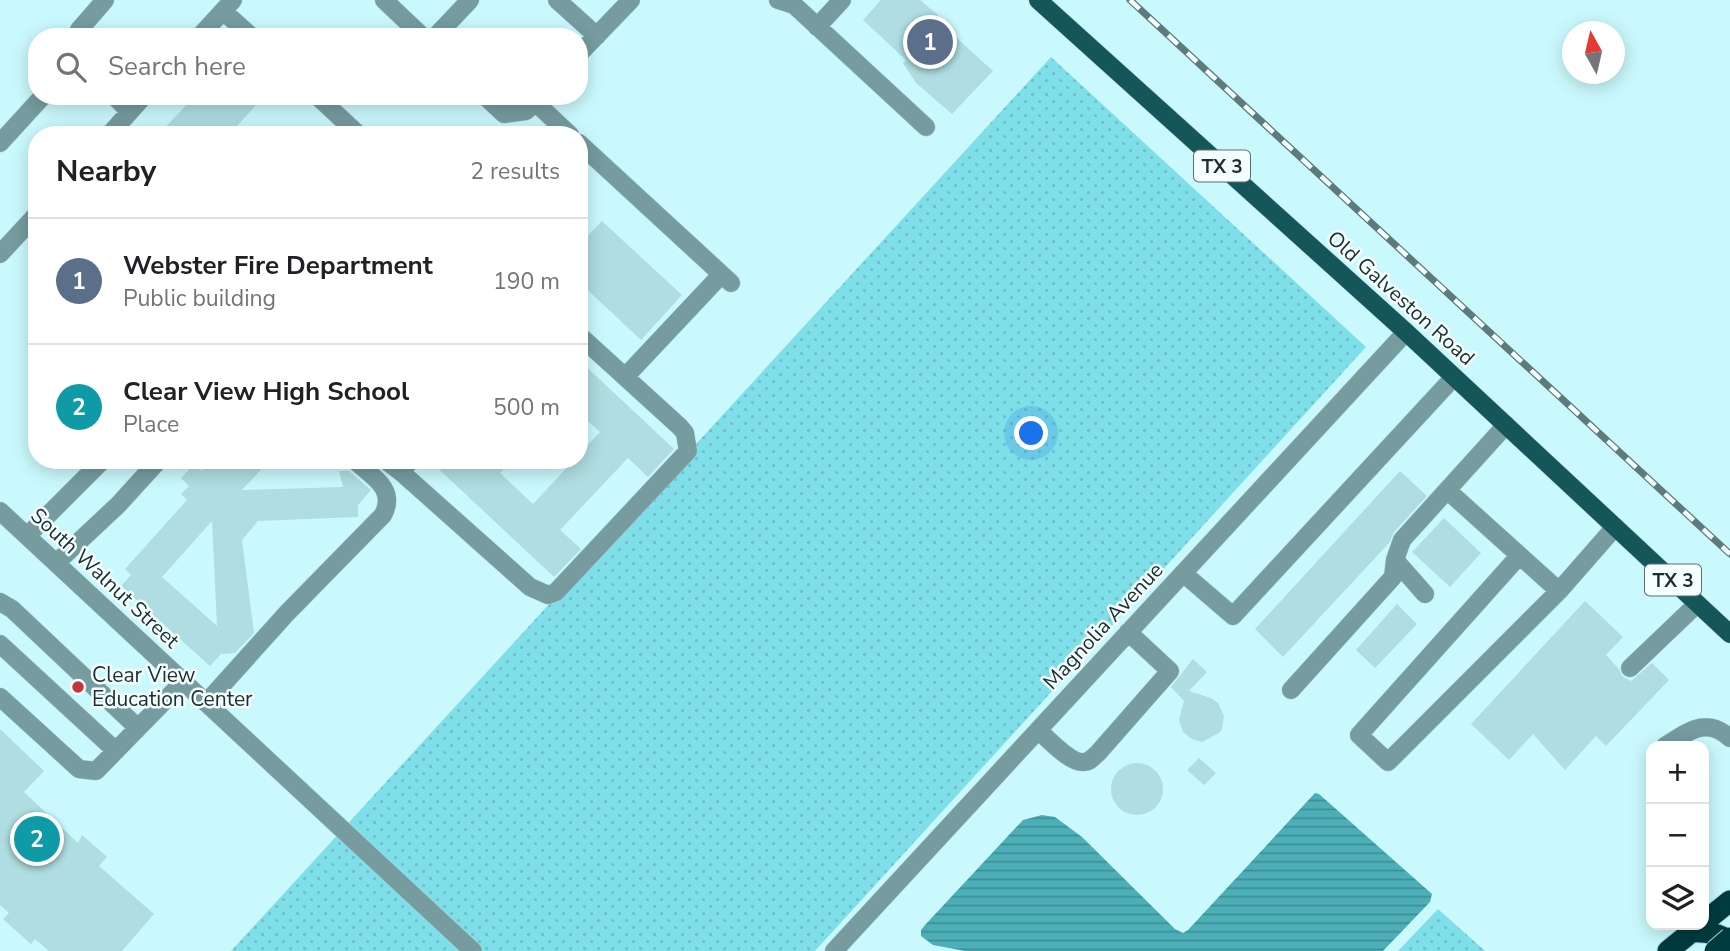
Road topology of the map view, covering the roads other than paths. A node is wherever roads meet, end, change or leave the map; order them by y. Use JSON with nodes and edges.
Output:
{"nodes":[{"id":1,"x":105,"y":0,"type":"edge"},
{"id":2,"x":384,"y":0,"type":"edge"},
{"id":3,"x":470,"y":0,"type":"edge"},
{"id":4,"x":557,"y":0,"type":"edge"},
{"id":5,"x":631,"y":0,"type":"edge"},
{"id":6,"x":778,"y":0,"type":"edge"},
{"id":7,"x":842,"y":0,"type":"edge"},
{"id":8,"x":1038,"y":0,"type":"edge"},
{"id":9,"x":228,"y":5,"type":"edge"},
{"id":10,"x":817,"y":27,"type":"junction"},
{"id":11,"x":81,"y":28,"type":"edge"},
{"id":12,"x":207,"y":28,"type":"edge"},
{"id":13,"x":245,"y":28,"type":"edge"},
{"id":14,"x":414,"y":28,"type":"edge"},
{"id":15,"x":444,"y":28,"type":"edge"},
{"id":16,"x":597,"y":36,"type":"junction"},
{"id":17,"x":588,"y":45,"type":"edge"},
{"id":18,"x":35,"y":105,"type":"edge"},
{"id":19,"x":123,"y":105,"type":"edge"},
{"id":20,"x":137,"y":105,"type":"edge"},
{"id":21,"x":327,"y":105,"type":"edge"},
{"id":22,"x":494,"y":105,"type":"edge"},
{"id":23,"x":532,"y":105,"type":"edge"},
{"id":24,"x":542,"y":105,"type":"edge"},
{"id":25,"x":130,"y":112,"type":"junction"},
{"id":26,"x":117,"y":126,"type":"edge"},
{"id":27,"x":349,"y":126,"type":"edge"},
{"id":28,"x":562,"y":126,"type":"edge"},
{"id":29,"x":926,"y":127,"type":"dead end"},
{"id":30,"x":0,"y":143,"type":"edge"},
{"id":31,"x":588,"y":151,"type":"edge"},
{"id":32,"x":28,"y":224,"type":"edge"},
{"id":33,"x":0,"y":254,"type":"edge"},
{"id":34,"x":1406,"y":332,"type":"junction"},
{"id":35,"x":588,"y":343,"type":"edge"},
{"id":36,"x":625,"y":377,"type":"junction"},
{"id":37,"x":1454,"y":377,"type":"junction"},
{"id":38,"x":1506,"y":425,"type":"junction"},
{"id":39,"x":94,"y":469,"type":"edge"},
{"id":40,"x":151,"y":469,"type":"edge"},
{"id":41,"x":364,"y":469,"type":"edge"},
{"id":42,"x":409,"y":469,"type":"edge"},
{"id":43,"x":1447,"y":490,"type":"junction"},
{"id":44,"x":2,"y":516,"type":"edge"},
{"id":45,"x":1615,"y":527,"type":"junction"},
{"id":46,"x":27,"y":536,"type":"junction"},
{"id":47,"x":1519,"y":556,"type":"junction"},
{"id":48,"x":1395,"y":560,"type":"junction"},
{"id":49,"x":55,"y":563,"type":"junction"},
{"id":50,"x":1183,"y":573,"type":"junction"},
{"id":51,"x":1559,"y":591,"type":"junction"},
{"id":52,"x":1425,"y":594,"type":"dead end"},
{"id":53,"x":0,"y":602,"type":"edge"},
{"id":54,"x":1698,"y":604,"type":"junction"},
{"id":55,"x":1128,"y":632,"type":"junction"},
{"id":56,"x":1730,"y":634,"type":"edge"},
{"id":57,"x":0,"y":644,"type":"edge"},
{"id":58,"x":1630,"y":668,"type":"dead end"},
{"id":59,"x":183,"y":682,"type":"junction"},
{"id":60,"x":1291,"y":690,"type":"dead end"},
{"id":61,"x":0,"y":697,"type":"edge"},
{"id":62,"x":206,"y":703,"type":"junction"},
{"id":63,"x":138,"y":729,"type":"junction"},
{"id":64,"x":1038,"y":730,"type":"junction"},
{"id":65,"x":1730,"y":738,"type":"edge"},
{"id":66,"x":1674,"y":741,"type":"edge"},
{"id":67,"x":116,"y":751,"type":"junction"},
{"id":68,"x":1730,"y":901,"type":"edge"},
{"id":69,"x":1709,"y":917,"type":"edge"},
{"id":70,"x":1693,"y":930,"type":"edge"},
{"id":71,"x":1700,"y":930,"type":"edge"},
{"id":72,"x":1730,"y":940,"type":"edge"},
{"id":73,"x":473,"y":951,"type":"edge"},
{"id":74,"x":834,"y":951,"type":"edge"},
{"id":75,"x":1668,"y":951,"type":"edge"},
{"id":76,"x":1715,"y":951,"type":"edge"}],
"edges":[{"from":1,"to":11,"type":"street"},
{"from":2,"to":14,"type":"street"},
{"from":3,"to":15,"type":"street"},
{"from":4,"to":16,"type":"street"},
{"from":5,"to":16,"type":"street"},
{"from":6,"to":10,"type":"street"},
{"from":7,"to":10,"type":"street"},
{"from":8,"to":34,"type":"main road","name":"Old Galveston Road","number":"TX 3"},
{"from":9,"to":12,"type":"street"},
{"from":9,"to":13,"type":"street"},
{"from":10,"to":29,"type":"street"},
{"from":16,"to":17,"type":"street"},
{"from":18,"to":30,"type":"street"},
{"from":19,"to":25,"type":"street"},
{"from":20,"to":25,"type":"street"},
{"from":21,"to":27,"type":"street"},
{"from":22,"to":23,"type":"street"},
{"from":24,"to":28,"type":"street"},
{"from":25,"to":26,"type":"street"},
{"from":31,"to":36,"type":"street"},
{"from":32,"to":33,"type":"street"},
{"from":34,"to":37,"type":"main road","name":"Old Galveston Road","number":"TX 3"},
{"from":34,"to":50,"type":"street","name":"Magnolia Avenue"},
{"from":35,"to":36,"type":"street"},
{"from":36,"to":42,"type":"street"},
{"from":37,"to":38,"type":"main road","name":"Old Galveston Road","number":"TX 3"},
{"from":37,"to":50,"type":"street"},
{"from":38,"to":43,"type":"street"},
{"from":38,"to":45,"type":"main road","name":"Old Galveston Road","number":"TX 3"},
{"from":39,"to":46,"type":"street"},
{"from":40,"to":49,"type":"street"},
{"from":41,"to":62,"type":"street"},
{"from":43,"to":47,"type":"street"},
{"from":43,"to":48,"type":"street"},
{"from":44,"to":46,"type":"street","name":"South Walnut Street"},
{"from":45,"to":51,"type":"street"},
{"from":45,"to":54,"type":"main road","name":"Old Galveston Road","number":"TX 3"},
{"from":46,"to":49,"type":"street","name":"South Walnut Street"},
{"from":47,"to":51,"type":"street"},
{"from":47,"to":51,"type":"street"},
{"from":48,"to":52,"type":"street"},
{"from":48,"to":60,"type":"street"},
{"from":49,"to":59,"type":"street","name":"South Walnut Street"},
{"from":50,"to":55,"type":"street","name":"Magnolia Avenue"},
{"from":53,"to":63,"type":"street"},
{"from":54,"to":56,"type":"main road","name":"Old Galveston Road","number":"TX 3"},
{"from":54,"to":58,"type":"street"},
{"from":55,"to":64,"type":"street","name":"Magnolia Avenue"},
{"from":55,"to":64,"type":"street"},
{"from":57,"to":67,"type":"street"},
{"from":59,"to":62,"type":"street","name":"South Walnut Street"},
{"from":59,"to":63,"type":"street"},
{"from":61,"to":67,"type":"street"},
{"from":62,"to":73,"type":"street","name":"South Walnut Street"},
{"from":63,"to":67,"type":"street"},
{"from":64,"to":74,"type":"street","name":"Magnolia Avenue"},
{"from":65,"to":66,"type":"street"},
{"from":68,"to":69,"type":"highway"},
{"from":70,"to":75,"type":"highway"},
{"from":71,"to":72,"type":"highway"},
{"from":72,"to":76,"type":"highway","bridge":true}]}
